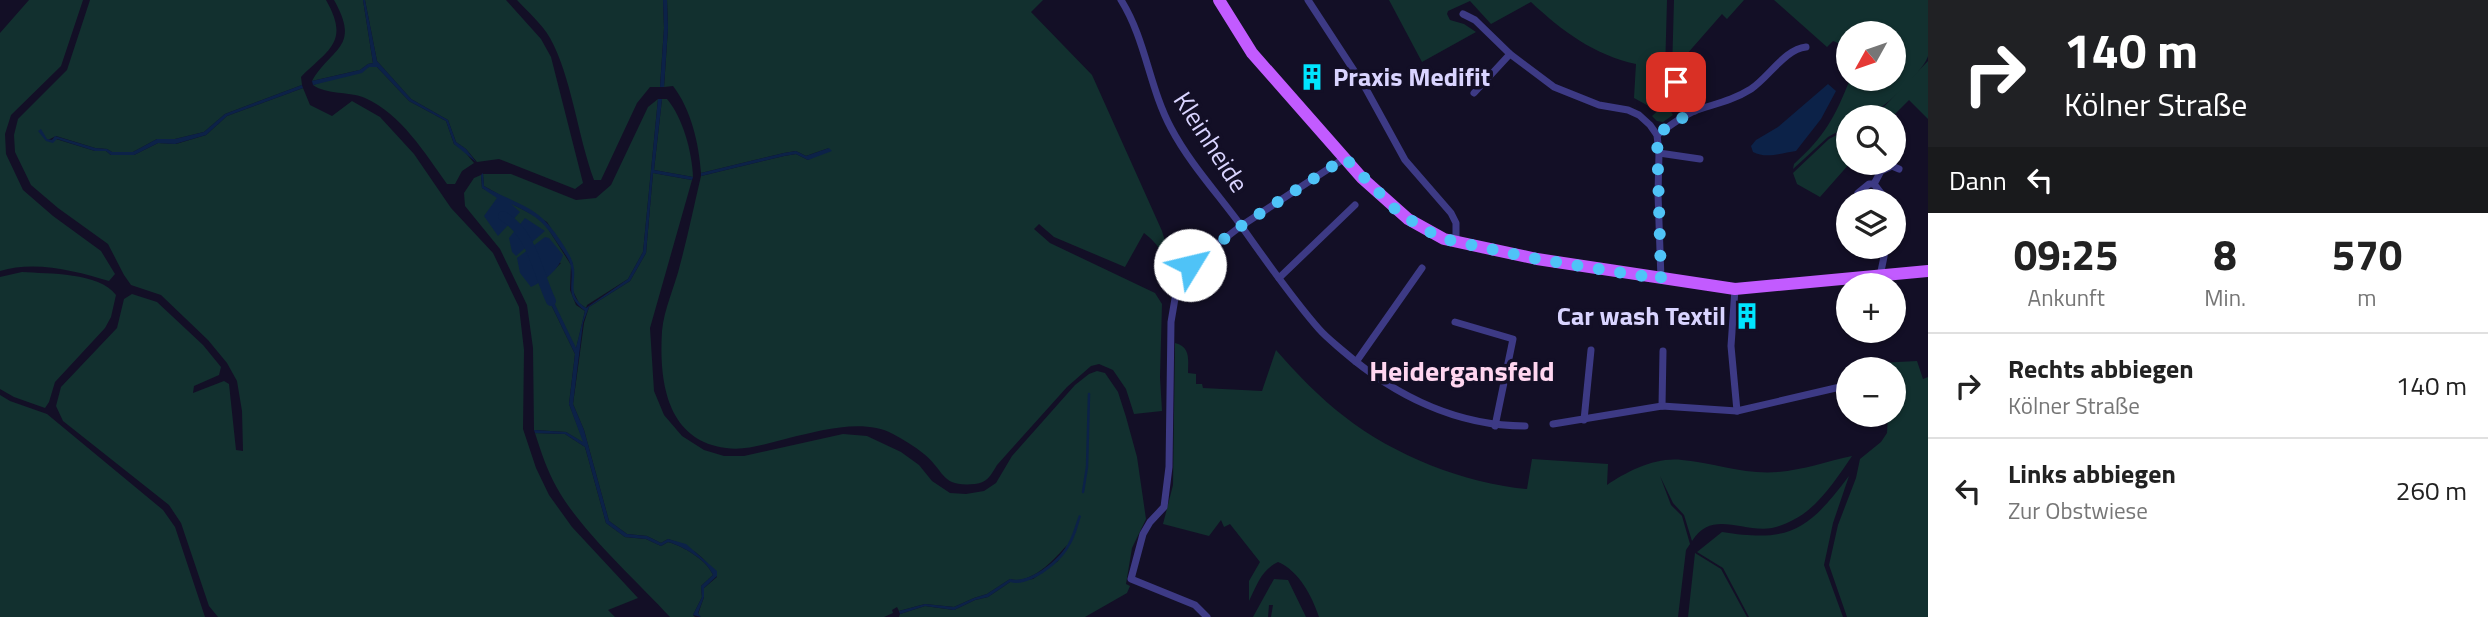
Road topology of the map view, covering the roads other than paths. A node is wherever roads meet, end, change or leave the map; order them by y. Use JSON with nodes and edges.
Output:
{"nodes":[{"id":1,"x":1121,"y":0,"type":"edge"},
{"id":2,"x":1219,"y":0,"type":"edge"},
{"id":3,"x":1308,"y":0,"type":"edge"},
{"id":4,"x":1463,"y":14,"type":"dead end"},
{"id":5,"x":1806,"y":47,"type":"dead end"},
{"id":6,"x":1510,"y":54,"type":"junction"},
{"id":7,"x":1668,"y":64,"type":"dead end"},
{"id":8,"x":1474,"y":93,"type":"dead end"},
{"id":9,"x":1695,"y":111,"type":"junction"},
{"id":10,"x":1657,"y":135,"type":"junction"},
{"id":11,"x":1659,"y":153,"type":"junction"},
{"id":12,"x":1345,"y":158,"type":"junction"},
{"id":13,"x":1700,"y":159,"type":"dead end"},
{"id":14,"x":1879,"y":175,"type":"edge"},
{"id":15,"x":1874,"y":184,"type":"junction"},
{"id":16,"x":1862,"y":189,"type":"edge"},
{"id":17,"x":1878,"y":189,"type":"edge"},
{"id":18,"x":1355,"y":205,"type":"dead end"},
{"id":19,"x":1241,"y":226,"type":"junction"},
{"id":20,"x":1457,"y":243,"type":"junction"},
{"id":21,"x":1422,"y":268,"type":"dead end"},
{"id":22,"x":1928,"y":271,"type":"edge"},
{"id":23,"x":1906,"y":274,"type":"edge"},
{"id":24,"x":1279,"y":278,"type":"junction"},
{"id":25,"x":1661,"y":279,"type":"junction"},
{"id":26,"x":1836,"y":281,"type":"edge"},
{"id":27,"x":1735,"y":289,"type":"junction"},
{"id":28,"x":1455,"y":323,"type":"dead end"},
{"id":29,"x":1591,"y":350,"type":"dead end"},
{"id":30,"x":1663,"y":351,"type":"dead end"},
{"id":31,"x":1356,"y":362,"type":"junction"},
{"id":32,"x":1836,"y":388,"type":"edge"},
{"id":33,"x":1662,"y":406,"type":"junction"},
{"id":34,"x":1737,"y":411,"type":"junction"},
{"id":35,"x":1584,"y":419,"type":"junction"},
{"id":36,"x":1553,"y":424,"type":"dead end"},
{"id":37,"x":1495,"y":426,"type":"junction"},
{"id":38,"x":1525,"y":426,"type":"dead end"},
{"id":39,"x":1207,"y":617,"type":"edge"}],
"edges":[{"from":1,"to":19,"type":"street","name":"Kleinheide"},
{"from":2,"to":12,"type":"main road"},
{"from":3,"to":20,"type":"street"},
{"from":4,"to":6,"type":"street"},
{"from":5,"to":9,"type":"street"},
{"from":6,"to":8,"type":"street"},
{"from":6,"to":10,"type":"street"},
{"from":7,"to":9,"type":"street"},
{"from":9,"to":10,"type":"street"},
{"from":10,"to":11,"type":"street"},
{"from":11,"to":13,"type":"street"},
{"from":11,"to":25,"type":"street"},
{"from":12,"to":19,"type":"street"},
{"from":12,"to":20,"type":"main road"},
{"from":14,"to":15,"type":"street"},
{"from":15,"to":16,"type":"street"},
{"from":15,"to":17,"type":"street"},
{"from":18,"to":24,"type":"street"},
{"from":19,"to":24,"type":"street","name":"Kleinheide"},
{"from":19,"to":39,"type":"street"},
{"from":20,"to":25,"type":"main road"},
{"from":21,"to":31,"type":"street"},
{"from":22,"to":23,"type":"main road"},
{"from":24,"to":31,"type":"street","name":"Kleinheide"},
{"from":25,"to":27,"type":"main road"},
{"from":26,"to":27,"type":"main road"},
{"from":27,"to":34,"type":"street"},
{"from":28,"to":37,"type":"street"},
{"from":29,"to":35,"type":"street"},
{"from":30,"to":33,"type":"street"},
{"from":31,"to":37,"type":"street","name":"Kleinheide"},
{"from":32,"to":34,"type":"street"},
{"from":33,"to":34,"type":"street"},
{"from":33,"to":35,"type":"street"},
{"from":35,"to":36,"type":"street"},
{"from":37,"to":38,"type":"street","name":"Kleinheide"}]}
